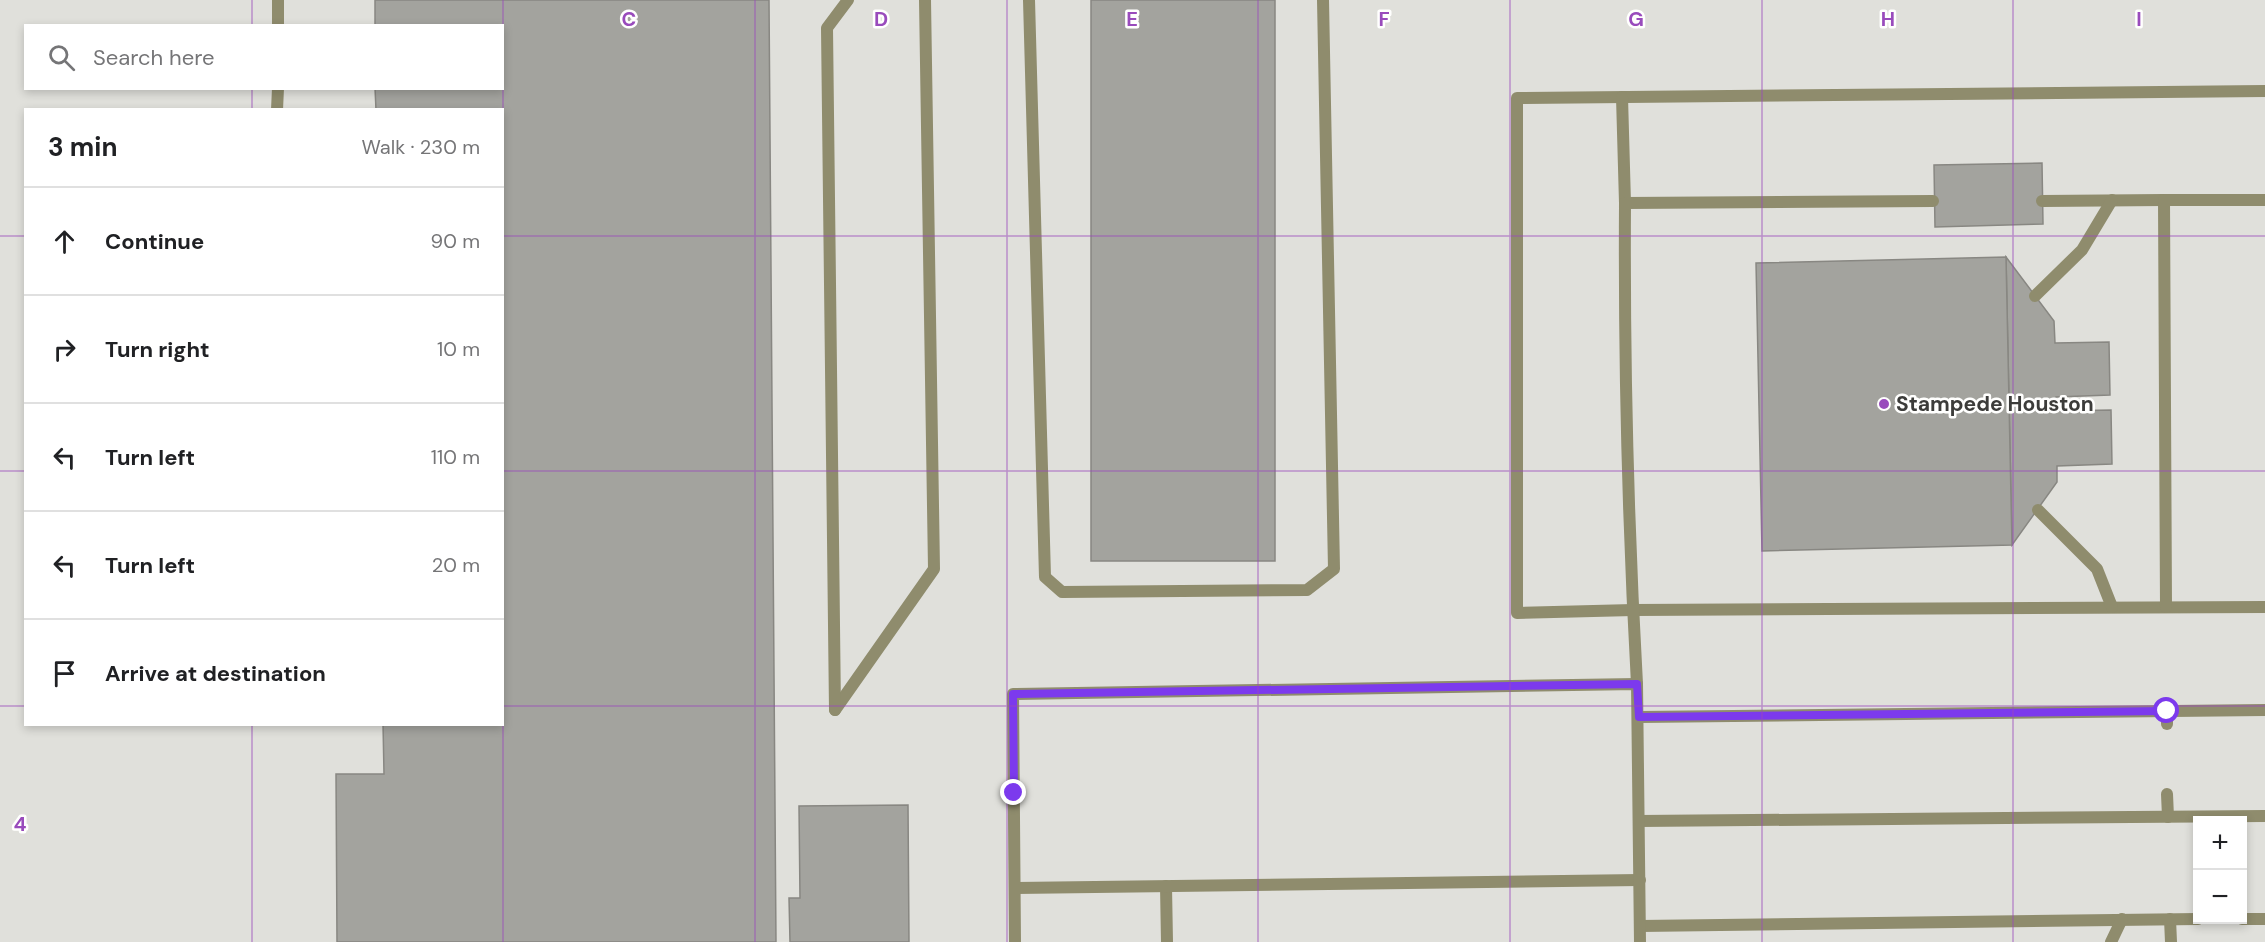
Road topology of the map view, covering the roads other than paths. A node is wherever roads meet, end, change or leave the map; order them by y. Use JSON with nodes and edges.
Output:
{"nodes":[{"id":1,"x":278,"y":0,"type":"edge"},
{"id":2,"x":848,"y":0,"type":"edge"},
{"id":3,"x":925,"y":0,"type":"edge"},
{"id":4,"x":1029,"y":0,"type":"edge"},
{"id":5,"x":1323,"y":0,"type":"edge"},
{"id":6,"x":278,"y":24,"type":"edge"},
{"id":7,"x":278,"y":90,"type":"edge"},
{"id":8,"x":2265,"y":91,"type":"edge"},
{"id":9,"x":1622,"y":97,"type":"junction"},
{"id":10,"x":277,"y":108,"type":"edge"},
{"id":11,"x":2112,"y":200,"type":"junction"},
{"id":12,"x":2164,"y":200,"type":"junction"},
{"id":13,"x":2265,"y":200,"type":"edge"},
{"id":14,"x":1933,"y":201,"type":"dead end"},
{"id":15,"x":2042,"y":201,"type":"dead end"},
{"id":16,"x":1625,"y":203,"type":"junction"},
{"id":17,"x":2035,"y":296,"type":"dead end"},
{"id":18,"x":2038,"y":510,"type":"dead end"},
{"id":19,"x":2112,"y":607,"type":"junction"},
{"id":20,"x":2166,"y":607,"type":"junction"},
{"id":21,"x":2265,"y":607,"type":"edge"},
{"id":22,"x":1633,"y":610,"type":"junction"},
{"id":23,"x":1637,"y":684,"type":"junction"},
{"id":24,"x":2265,"y":710,"type":"edge"},
{"id":25,"x":1639,"y":717,"type":"junction"},
{"id":26,"x":2167,"y":794,"type":"dead end"},
{"id":27,"x":2265,"y":816,"type":"edge"},
{"id":28,"x":2168,"y":817,"type":"junction"},
{"id":29,"x":1639,"y":821,"type":"junction"},
{"id":30,"x":1640,"y":880,"type":"junction"},
{"id":31,"x":1166,"y":886,"type":"junction"},
{"id":32,"x":1015,"y":888,"type":"junction"},
{"id":33,"x":2122,"y":919,"type":"junction"},
{"id":34,"x":2170,"y":919,"type":"junction"},
{"id":35,"x":2193,"y":919,"type":"edge"},
{"id":36,"x":2247,"y":919,"type":"edge"},
{"id":37,"x":2265,"y":919,"type":"edge"},
{"id":38,"x":1640,"y":926,"type":"junction"},
{"id":39,"x":1015,"y":942,"type":"edge"},
{"id":40,"x":1167,"y":942,"type":"edge"},
{"id":41,"x":1640,"y":942,"type":"edge"},
{"id":42,"x":2111,"y":942,"type":"edge"},
{"id":43,"x":2171,"y":942,"type":"edge"}],
"edges":[{"from":1,"to":6,"type":"lane"},
{"from":2,"to":3,"type":"lane"},
{"from":4,"to":5,"type":"lane"},
{"from":7,"to":10,"type":"lane"},
{"from":8,"to":9,"type":"lane"},
{"from":9,"to":16,"type":"lane"},
{"from":9,"to":22,"type":"lane"},
{"from":11,"to":12,"type":"lane"},
{"from":11,"to":15,"type":"lane"},
{"from":11,"to":17,"type":"lane"},
{"from":12,"to":13,"type":"lane"},
{"from":12,"to":20,"type":"lane"},
{"from":14,"to":16,"type":"lane"},
{"from":16,"to":22,"type":"lane"},
{"from":18,"to":19,"type":"lane"},
{"from":19,"to":20,"type":"lane"},
{"from":19,"to":22,"type":"lane"},
{"from":20,"to":21,"type":"lane"},
{"from":22,"to":23,"type":"lane"},
{"from":23,"to":25,"type":"lane"},
{"from":23,"to":32,"type":"lane"},
{"from":24,"to":25,"type":"lane"},
{"from":25,"to":29,"type":"lane"},
{"from":26,"to":28,"type":"lane"},
{"from":27,"to":28,"type":"lane"},
{"from":28,"to":29,"type":"lane"},
{"from":29,"to":30,"type":"lane"},
{"from":30,"to":31,"type":"lane"},
{"from":30,"to":38,"type":"lane"},
{"from":31,"to":32,"type":"lane"},
{"from":31,"to":40,"type":"lane"},
{"from":32,"to":39,"type":"lane"},
{"from":33,"to":34,"type":"lane"},
{"from":33,"to":38,"type":"lane"},
{"from":33,"to":42,"type":"lane"},
{"from":34,"to":35,"type":"lane"},
{"from":34,"to":43,"type":"lane"},
{"from":36,"to":37,"type":"lane"},
{"from":38,"to":41,"type":"lane"}]}
